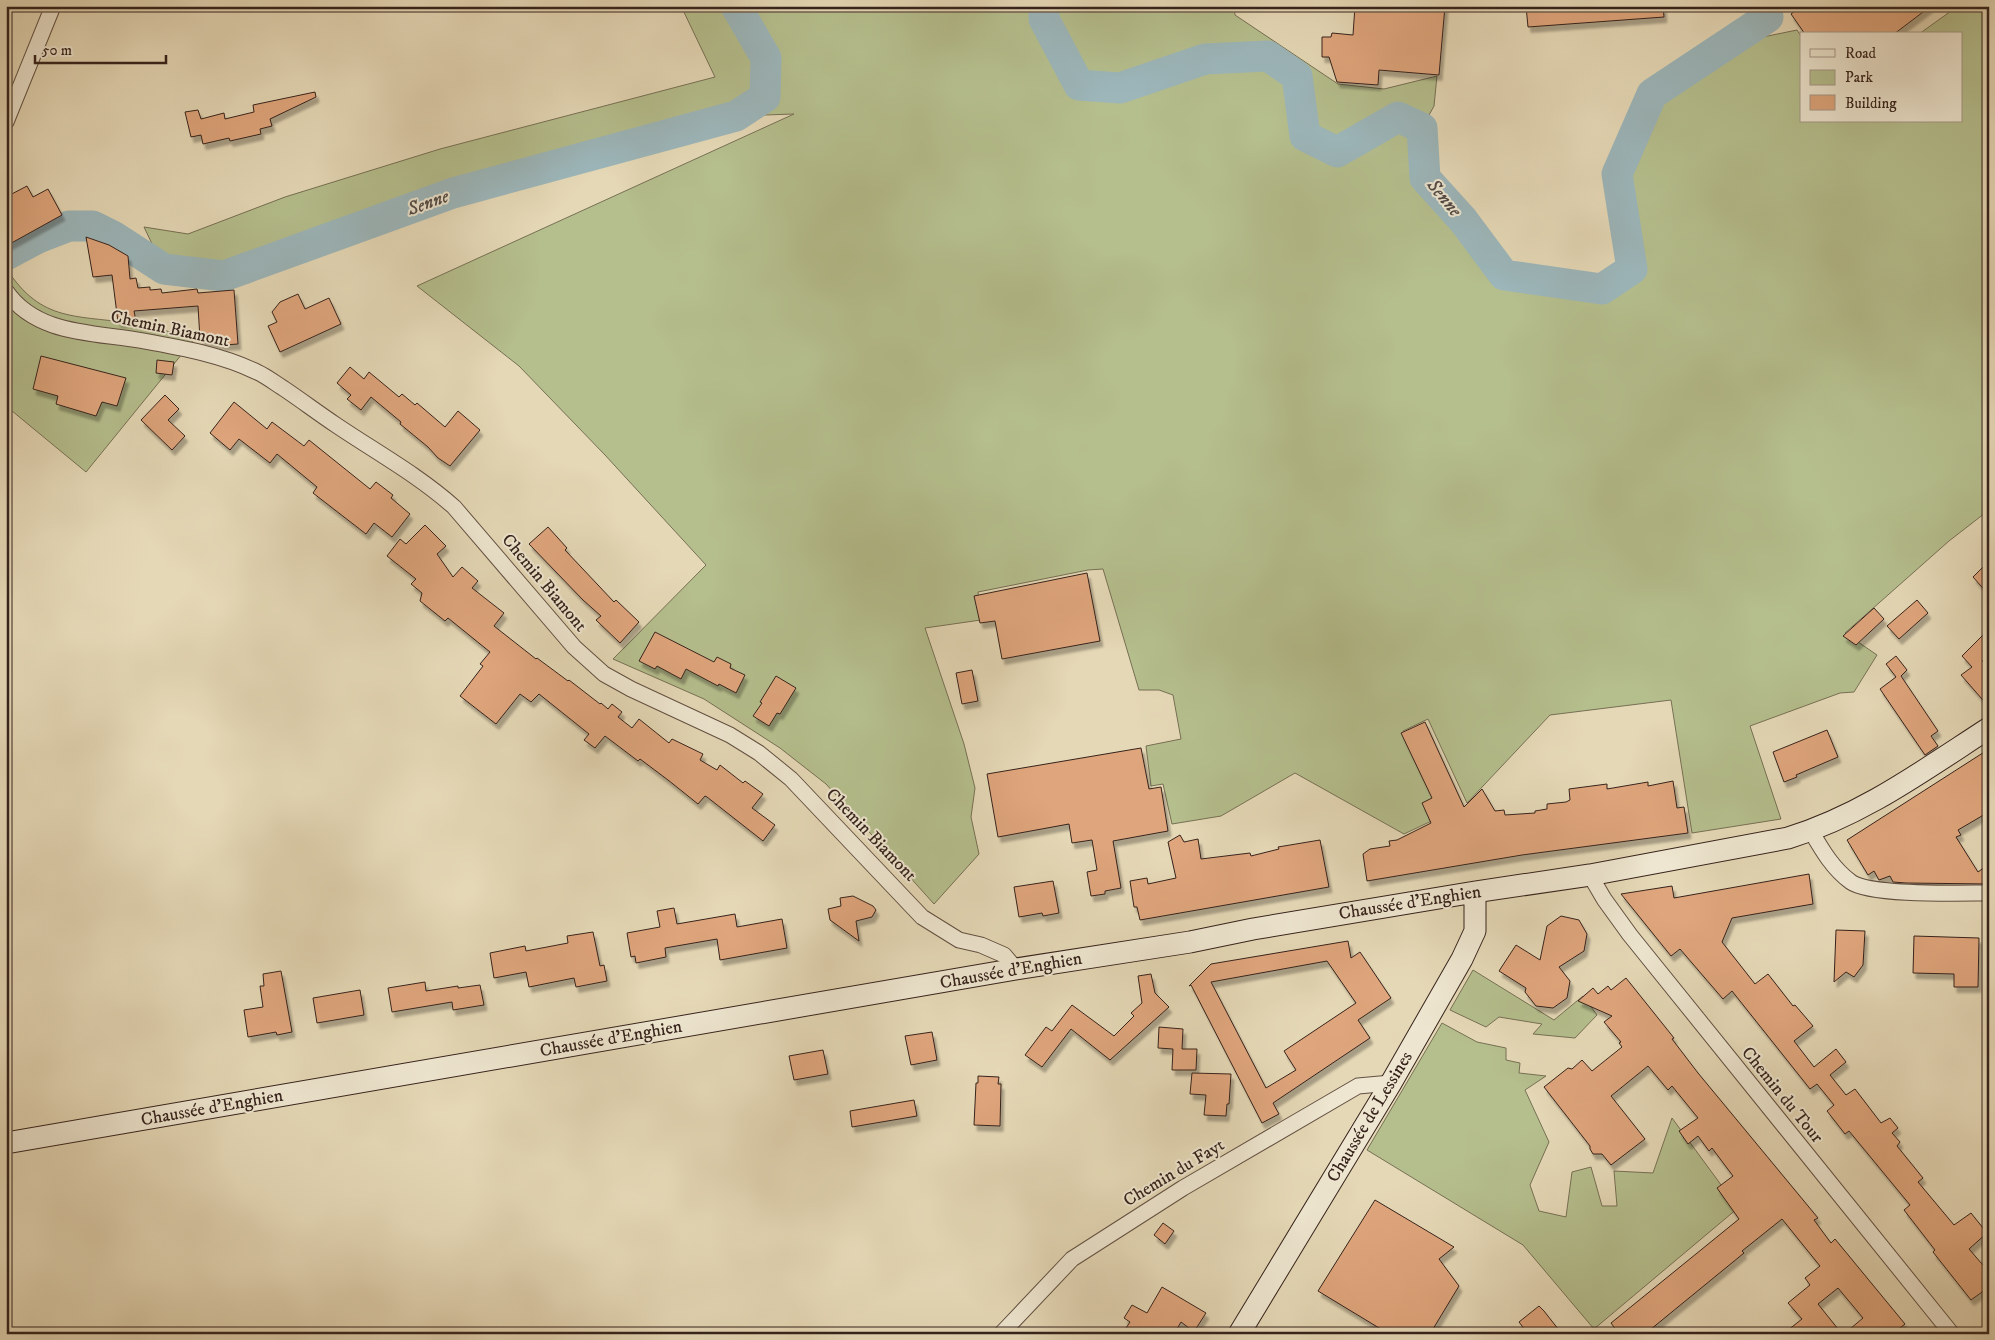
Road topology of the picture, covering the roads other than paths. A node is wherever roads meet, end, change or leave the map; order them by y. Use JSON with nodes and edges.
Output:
{"nodes":[{"id":1,"x":53,"y":6,"type":"edge"},
{"id":2,"x":6,"y":122,"type":"edge"},
{"id":3,"x":6,"y":291,"type":"edge"},
{"id":4,"x":1989,"y":728,"type":"edge"},
{"id":5,"x":1811,"y":831,"type":"junction"},
{"id":6,"x":1590,"y":875,"type":"junction"},
{"id":7,"x":1475,"y":892,"type":"junction"},
{"id":8,"x":1989,"y":893,"type":"edge"},
{"id":9,"x":1016,"y":969,"type":"junction"},
{"id":10,"x":1391,"y":1083,"type":"junction"},
{"id":11,"x":6,"y":1143,"type":"edge"},
{"id":12,"x":1001,"y":1334,"type":"edge"},
{"id":13,"x":1239,"y":1334,"type":"edge"},
{"id":14,"x":1952,"y":1334,"type":"edge"}],
"edges":[{"from":1,"to":2,"type":"street"},
{"from":3,"to":9,"type":"street","name":"Chemin Biamont"},
{"from":4,"to":5,"type":"main road","name":"Chaussée d'Enghien"},
{"from":5,"to":6,"type":"main road","name":"Chaussée d'Enghien"},
{"from":5,"to":8,"type":"street"},
{"from":6,"to":7,"type":"main road","name":"Chaussée d'Enghien"},
{"from":6,"to":14,"type":"street","name":"Chemin du Tour"},
{"from":7,"to":9,"type":"main road","name":"Chaussée d'Enghien"},
{"from":7,"to":10,"type":"main road","name":"Chaussée de Lessines"},
{"from":9,"to":11,"type":"main road","name":"Chaussée d'Enghien"},
{"from":10,"to":12,"type":"street","name":"Chemin du Fayt"},
{"from":10,"to":13,"type":"main road","name":"Chaussée de Lessines"}]}
